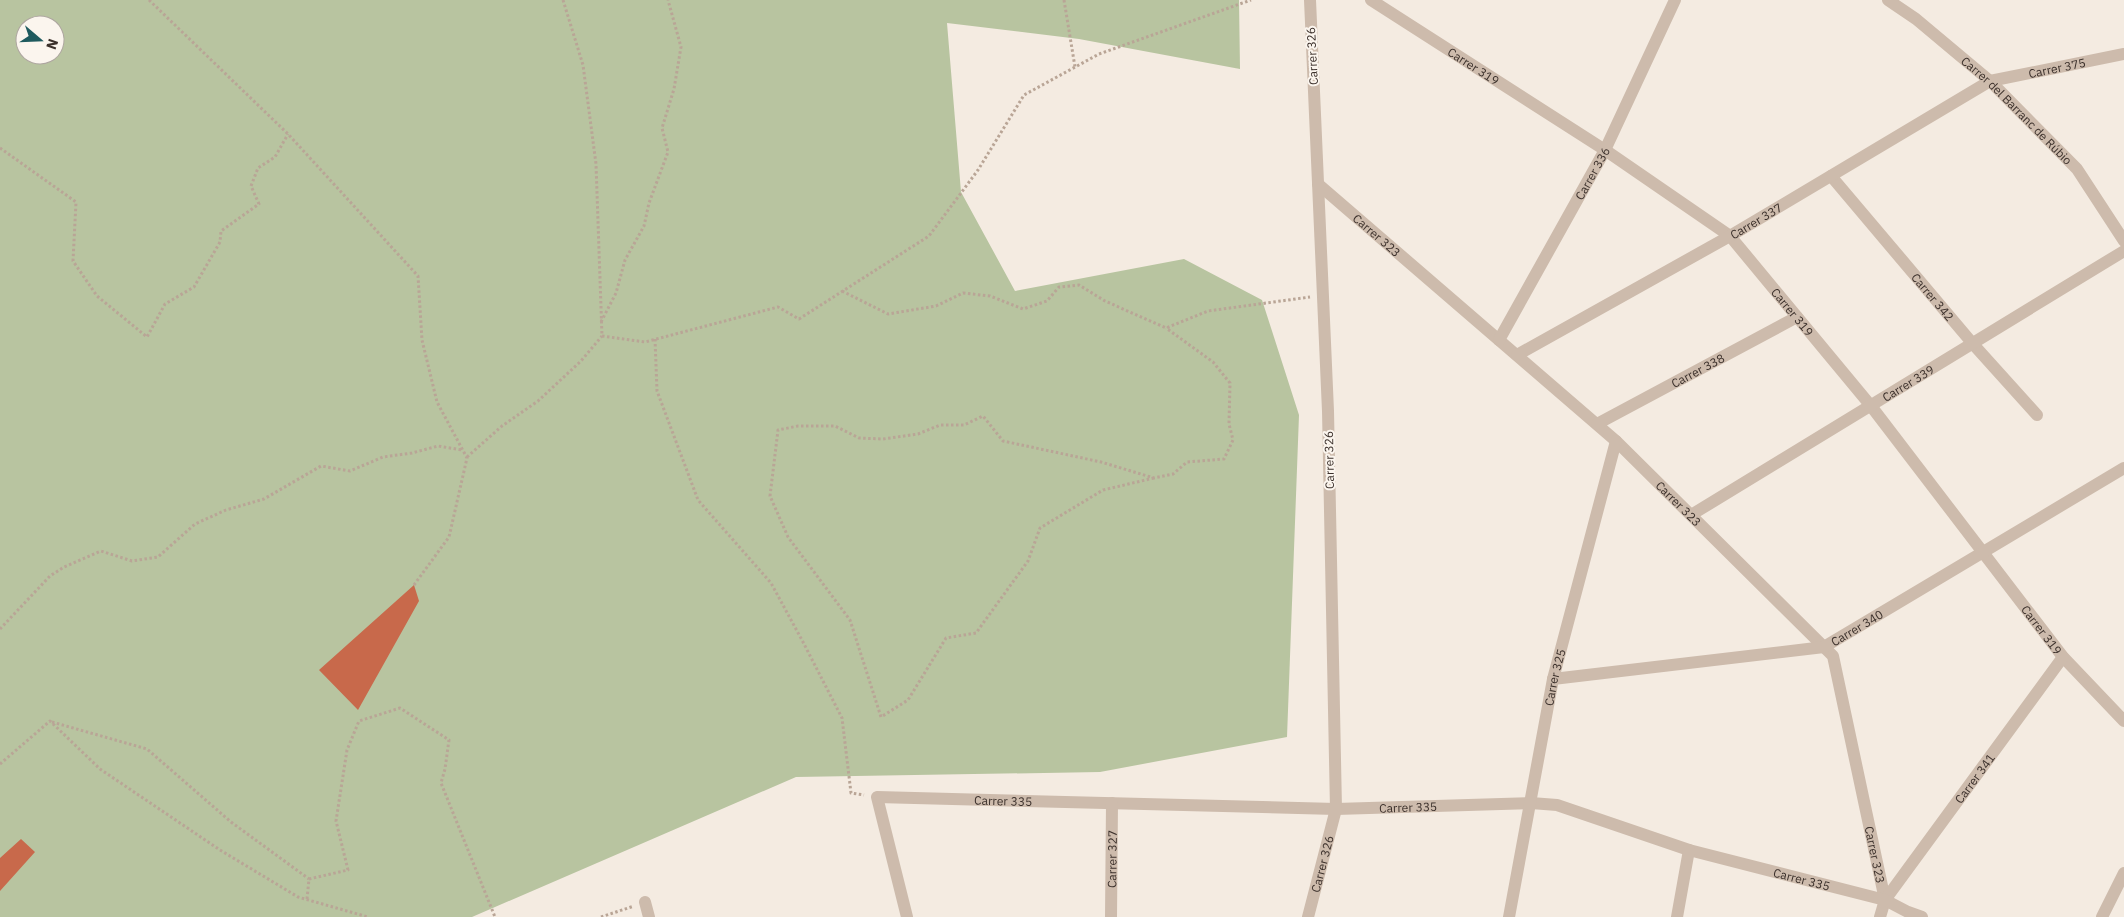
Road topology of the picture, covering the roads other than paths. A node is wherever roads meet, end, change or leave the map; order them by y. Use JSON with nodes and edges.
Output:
{"nodes":[{"id":1,"x":1310,"y":0,"type":"edge"},
{"id":2,"x":1371,"y":0,"type":"edge"},
{"id":3,"x":1675,"y":0,"type":"edge"},
{"id":4,"x":1888,"y":0,"type":"edge"},
{"id":5,"x":2124,"y":54,"type":"edge"},
{"id":6,"x":1990,"y":81,"type":"junction"},
{"id":7,"x":1605,"y":150,"type":"junction"},
{"id":8,"x":1831,"y":176,"type":"junction"},
{"id":9,"x":1318,"y":184,"type":"junction"},
{"id":10,"x":1730,"y":236,"type":"junction"},
{"id":11,"x":2124,"y":241,"type":"edge"},
{"id":12,"x":2124,"y":251,"type":"edge"},
{"id":13,"x":1797,"y":317,"type":"junction"},
{"id":14,"x":1499,"y":340,"type":"junction"},
{"id":15,"x":1974,"y":344,"type":"junction"},
{"id":16,"x":1517,"y":355,"type":"junction"},
{"id":17,"x":1871,"y":406,"type":"junction"},
{"id":18,"x":2037,"y":415,"type":"dead end"},
{"id":19,"x":1597,"y":424,"type":"junction"},
{"id":20,"x":1616,"y":441,"type":"junction"},
{"id":21,"x":2124,"y":468,"type":"edge"},
{"id":22,"x":1691,"y":515,"type":"junction"},
{"id":23,"x":1981,"y":552,"type":"junction"},
{"id":24,"x":1824,"y":647,"type":"junction"},
{"id":25,"x":2063,"y":657,"type":"junction"},
{"id":26,"x":1553,"y":679,"type":"junction"},
{"id":27,"x":2124,"y":721,"type":"edge"},
{"id":28,"x":1112,"y":803,"type":"junction"},
{"id":29,"x":1531,"y":804,"type":"junction"},
{"id":30,"x":1336,"y":809,"type":"junction"},
{"id":31,"x":1688,"y":850,"type":"junction"},
{"id":32,"x":2124,"y":873,"type":"edge"},
{"id":33,"x":1885,"y":900,"type":"junction"},
{"id":34,"x":645,"y":902,"type":"road end"},
{"id":35,"x":649,"y":917,"type":"edge"},
{"id":36,"x":907,"y":917,"type":"edge"},
{"id":37,"x":1111,"y":917,"type":"edge"},
{"id":38,"x":1308,"y":917,"type":"edge"},
{"id":39,"x":1509,"y":917,"type":"edge"},
{"id":40,"x":1677,"y":917,"type":"edge"},
{"id":41,"x":1880,"y":917,"type":"edge"},
{"id":42,"x":1922,"y":917,"type":"edge"},
{"id":43,"x":2102,"y":917,"type":"edge"}],
"edges":[{"from":1,"to":9,"type":"street","name":"Carrer 326"},
{"from":2,"to":7,"type":"street","name":"Carrer 319"},
{"from":3,"to":7,"type":"street","name":"Carrer 336"},
{"from":4,"to":6,"type":"street","name":"Carrer del Barranc de Rúbio"},
{"from":5,"to":6,"type":"street","name":"Carrer 375"},
{"from":6,"to":8,"type":"street","name":"Carrer 337"},
{"from":6,"to":11,"type":"street","name":"Carrer del Barranc de Rúbio"},
{"from":7,"to":10,"type":"street","name":"Carrer 319"},
{"from":7,"to":14,"type":"street","name":"Carrer 336"},
{"from":8,"to":10,"type":"street","name":"Carrer 337"},
{"from":8,"to":15,"type":"street","name":"Carrer 342"},
{"from":9,"to":14,"type":"street","name":"Carrer 323"},
{"from":9,"to":30,"type":"street","name":"Carrer 326"},
{"from":10,"to":13,"type":"street","name":"Carrer 319"},
{"from":10,"to":16,"type":"street","name":"Carrer 337"},
{"from":12,"to":15,"type":"street","name":"Carrer 339"},
{"from":13,"to":17,"type":"street","name":"Carrer 319"},
{"from":13,"to":19,"type":"street","name":"Carrer 338"},
{"from":14,"to":16,"type":"street","name":"Carrer 323"},
{"from":15,"to":17,"type":"street","name":"Carrer 339"},
{"from":15,"to":18,"type":"street","name":"Carrer 342"},
{"from":16,"to":19,"type":"street","name":"Carrer 323"},
{"from":17,"to":22,"type":"street","name":"Carrer 339"},
{"from":17,"to":23,"type":"street","name":"Carrer 319"},
{"from":19,"to":20,"type":"street","name":"Carrer 323"},
{"from":20,"to":22,"type":"street","name":"Carrer 323"},
{"from":20,"to":26,"type":"street","name":"Carrer 325"},
{"from":21,"to":23,"type":"street","name":"Carrer 340"},
{"from":22,"to":24,"type":"street","name":"Carrer 323"},
{"from":23,"to":24,"type":"street","name":"Carrer 340"},
{"from":23,"to":25,"type":"street","name":"Carrer 319"},
{"from":24,"to":26,"type":"street","name":"Carrer 340"},
{"from":24,"to":33,"type":"street","name":"Carrer 323"},
{"from":25,"to":27,"type":"street","name":"Carrer 319"},
{"from":25,"to":33,"type":"street","name":"Carrer 341"},
{"from":26,"to":29,"type":"street","name":"Carrer 325"},
{"from":28,"to":30,"type":"street","name":"Carrer 335"},
{"from":28,"to":36,"type":"street","name":"Carrer 335"},
{"from":28,"to":37,"type":"street","name":"Carrer 327"},
{"from":29,"to":30,"type":"street","name":"Carrer 335"},
{"from":29,"to":31,"type":"street","name":"Carrer 335"},
{"from":29,"to":39,"type":"street","name":"Carrer 325"},
{"from":30,"to":38,"type":"street","name":"Carrer 326"},
{"from":31,"to":33,"type":"street","name":"Carrer 335"},
{"from":31,"to":40,"type":"street"},
{"from":32,"to":43,"type":"street"},
{"from":33,"to":41,"type":"street","name":"Carrer 323"},
{"from":33,"to":42,"type":"street","name":"Carrer 335"},
{"from":34,"to":35,"type":"street"}]}
